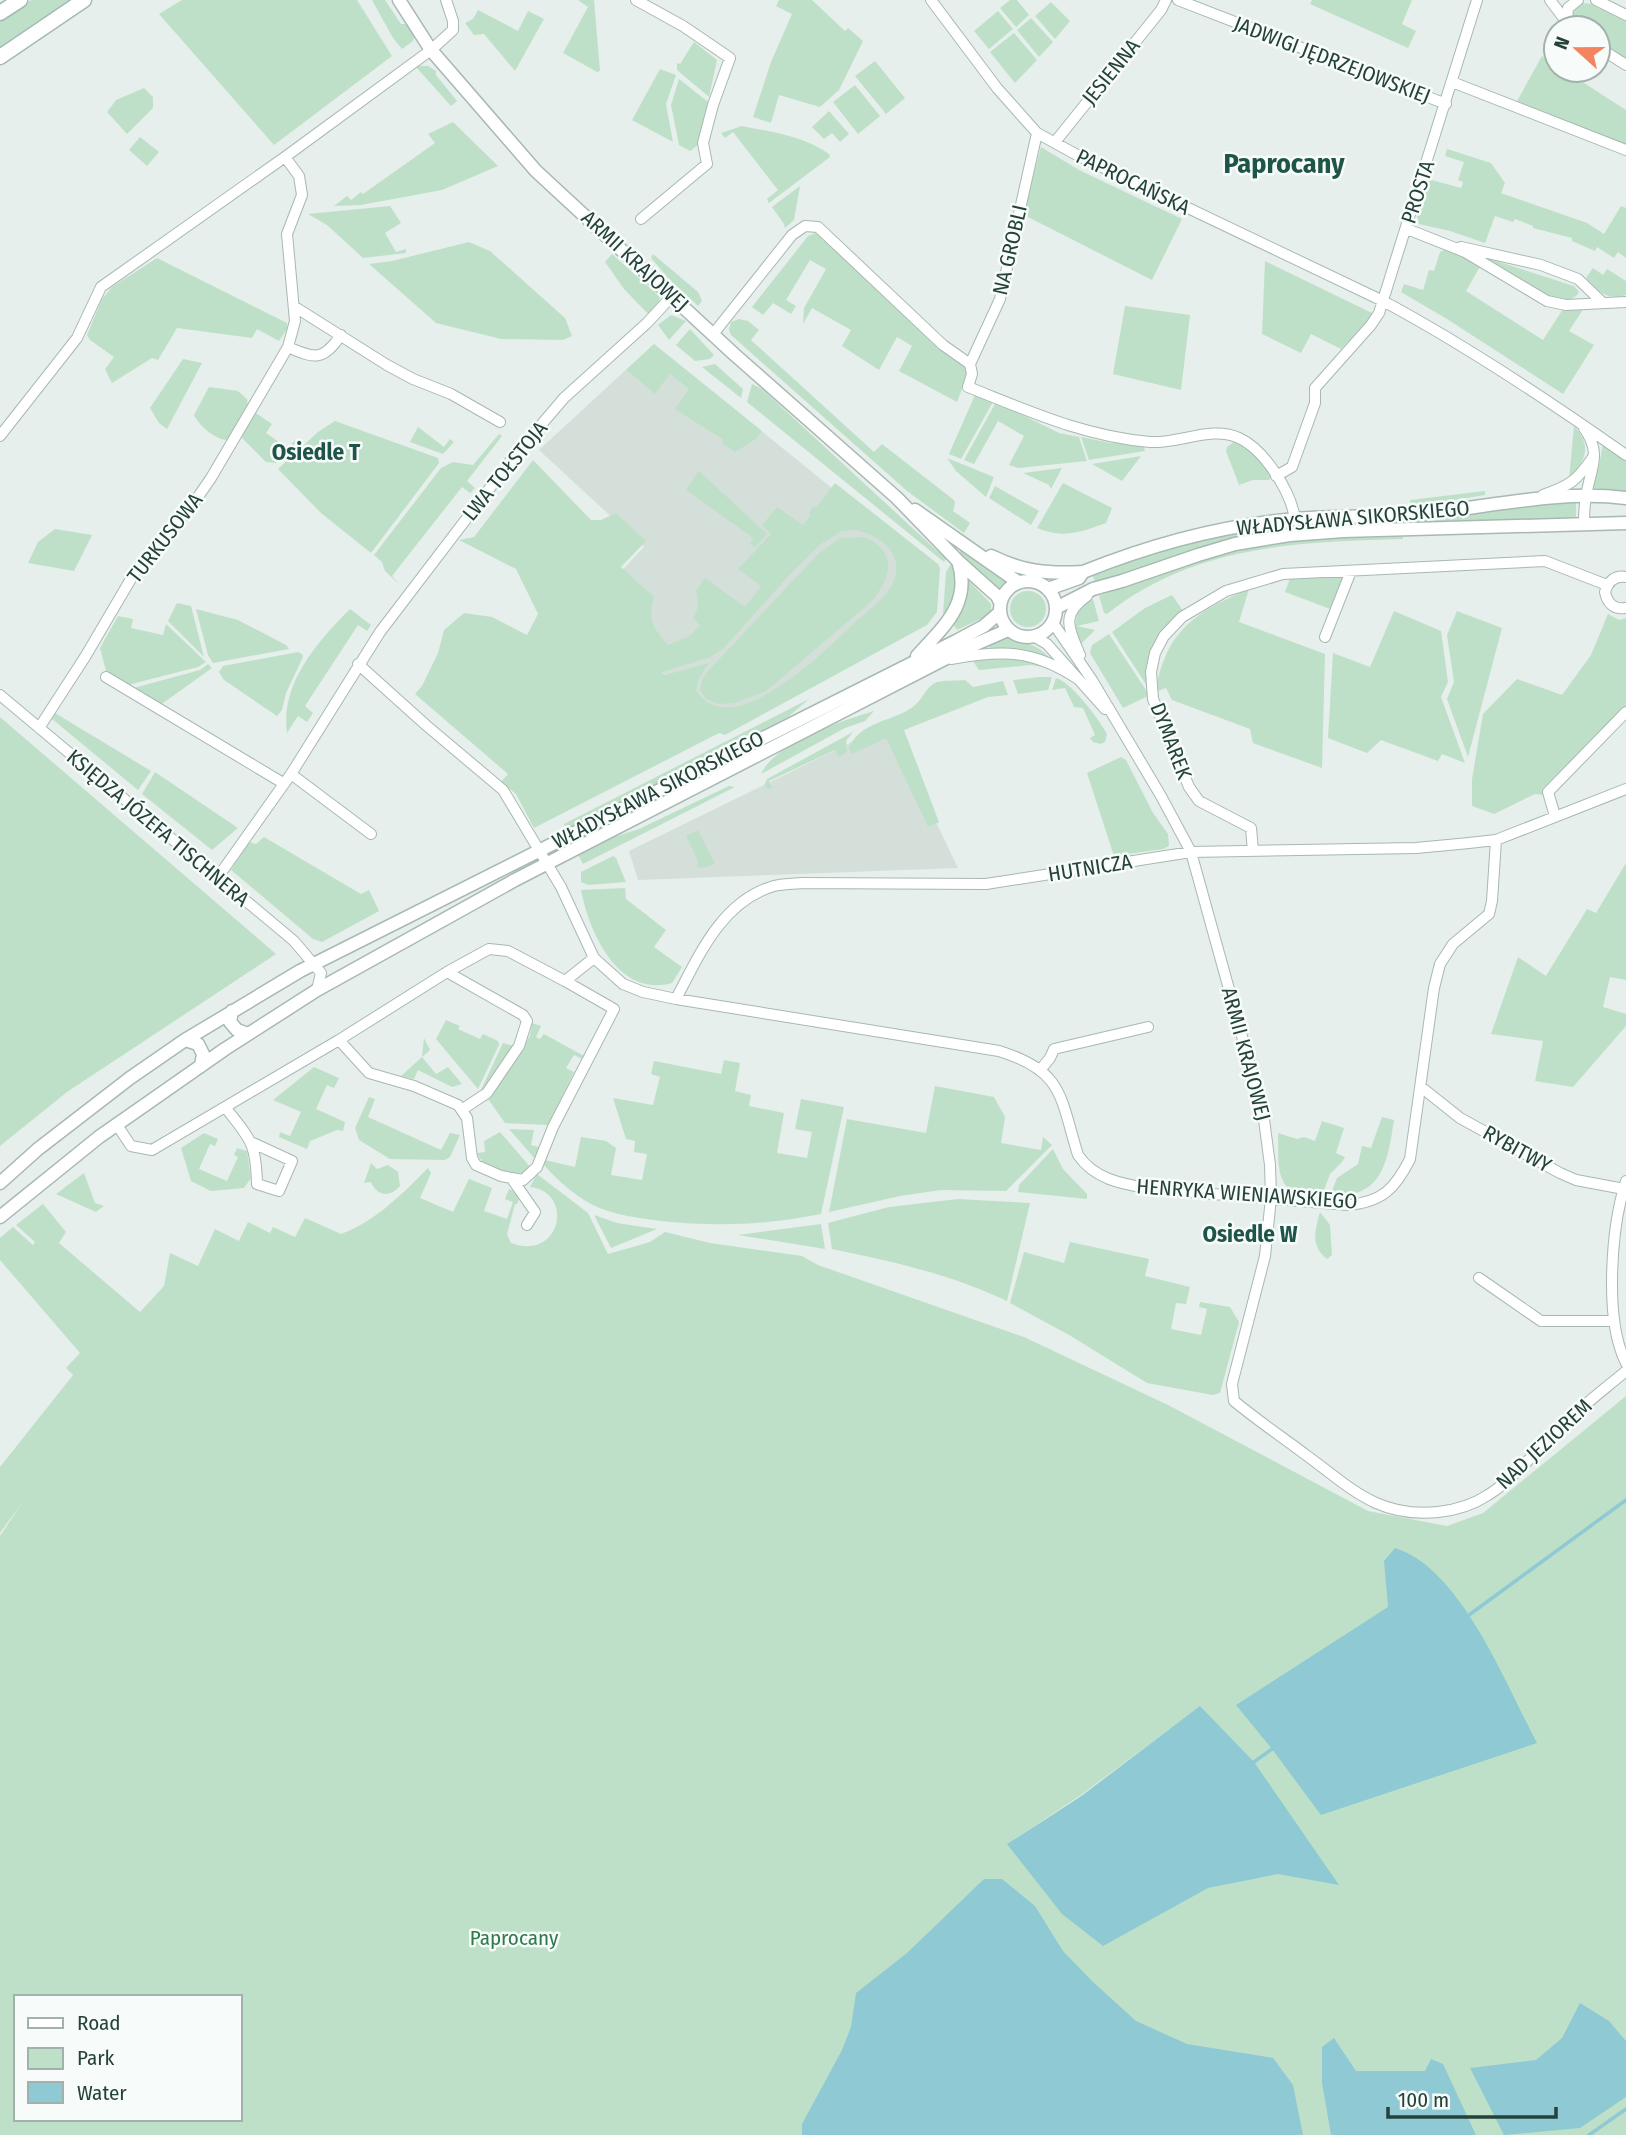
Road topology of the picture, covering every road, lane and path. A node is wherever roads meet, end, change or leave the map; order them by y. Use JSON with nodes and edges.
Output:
{"nodes":[{"id":1,"x":20,"y":0,"type":"edge"},
{"id":2,"x":84,"y":0,"type":"edge"},
{"id":3,"x":398,"y":0,"type":"edge"},
{"id":4,"x":446,"y":0,"type":"edge"},
{"id":5,"x":636,"y":0,"type":"edge"},
{"id":6,"x":930,"y":0,"type":"edge"},
{"id":7,"x":1166,"y":0,"type":"edge"},
{"id":8,"x":1178,"y":0,"type":"edge"},
{"id":9,"x":1477,"y":0,"type":"edge"},
{"id":10,"x":1578,"y":0,"type":"edge"},
{"id":11,"x":1596,"y":0,"type":"edge"},
{"id":12,"x":0,"y":13,"type":"edge"},
{"id":13,"x":1567,"y":14,"type":"edge"},
{"id":14,"x":1626,"y":15,"type":"edge"},
{"id":15,"x":431,"y":50,"type":"junction"},
{"id":16,"x":0,"y":57,"type":"edge"},
{"id":17,"x":1452,"y":82,"type":"junction"},
{"id":18,"x":1446,"y":104,"type":"junction"},
{"id":19,"x":1037,"y":132,"type":"junction"},
{"id":20,"x":1055,"y":142,"type":"junction"},
{"id":21,"x":1626,"y":150,"type":"edge"},
{"id":22,"x":285,"y":157,"type":"junction"},
{"id":23,"x":640,"y":219,"type":"dead end"},
{"id":24,"x":1407,"y":229,"type":"junction"},
{"id":25,"x":1450,"y":244,"type":"junction"},
{"id":26,"x":671,"y":296,"type":"junction"},
{"id":27,"x":1383,"y":301,"type":"junction"},
{"id":28,"x":1626,"y":302,"type":"edge"},
{"id":29,"x":1603,"y":303,"type":"junction"},
{"id":30,"x":295,"y":307,"type":"junction"},
{"id":31,"x":714,"y":333,"type":"junction"},
{"id":32,"x":341,"y":335,"type":"junction"},
{"id":33,"x":288,"y":346,"type":"junction"},
{"id":34,"x":970,"y":364,"type":"junction"},
{"id":35,"x":500,"y":422,"type":"dead end"},
{"id":36,"x":1580,"y":422,"type":"junction"},
{"id":37,"x":0,"y":436,"type":"edge"},
{"id":38,"x":1595,"y":454,"type":"junction"},
{"id":39,"x":1626,"y":455,"type":"edge"},
{"id":40,"x":1276,"y":476,"type":"junction"},
{"id":41,"x":1586,"y":496,"type":"junction"},
{"id":42,"x":897,"y":498,"type":"junction"},
{"id":43,"x":1626,"y":498,"type":"edge"},
{"id":44,"x":1524,"y":501,"type":"junction"},
{"id":45,"x":1295,"y":519,"type":"junction"},
{"id":46,"x":1626,"y":523,"type":"edge"},
{"id":47,"x":1584,"y":524,"type":"junction"},
{"id":48,"x":968,"y":546,"type":"junction"},
{"id":49,"x":958,"y":561,"type":"junction"},
{"id":50,"x":1351,"y":571,"type":"junction"},
{"id":51,"x":1083,"y":572,"type":"junction"},
{"id":52,"x":1626,"y":577,"type":"edge"},
{"id":53,"x":1122,"y":581,"type":"junction"},
{"id":54,"x":1018,"y":582,"type":"junction"},
{"id":55,"x":1607,"y":585,"type":"junction"},
{"id":56,"x":1048,"y":589,"type":"junction"},
{"id":57,"x":1000,"y":608,"type":"junction"},
{"id":58,"x":1056,"y":608,"type":"junction"},
{"id":59,"x":1626,"y":608,"type":"edge"},
{"id":60,"x":1053,"y":623,"type":"junction"},
{"id":61,"x":1008,"y":630,"type":"junction"},
{"id":62,"x":1035,"y":637,"type":"junction"},
{"id":63,"x":1325,"y":638,"type":"dead end"},
{"id":64,"x":947,"y":659,"type":"junction"},
{"id":65,"x":911,"y":663,"type":"junction"},
{"id":66,"x":358,"y":664,"type":"junction"},
{"id":67,"x":1083,"y":666,"type":"junction"},
{"id":68,"x":106,"y":677,"type":"dead end"},
{"id":69,"x":1078,"y":679,"type":"junction"},
{"id":70,"x":0,"y":695,"type":"edge"},
{"id":71,"x":1626,"y":712,"type":"edge"},
{"id":72,"x":1115,"y":720,"type":"junction"},
{"id":73,"x":39,"y":728,"type":"junction"},
{"id":74,"x":291,"y":774,"type":"junction"},
{"id":75,"x":283,"y":783,"type":"junction"},
{"id":76,"x":1626,"y":789,"type":"edge"},
{"id":77,"x":1555,"y":816,"type":"junction"},
{"id":78,"x":371,"y":834,"type":"dead end"},
{"id":79,"x":1496,"y":840,"type":"junction"},
{"id":80,"x":1253,"y":851,"type":"junction"},
{"id":81,"x":538,"y":852,"type":"junction"},
{"id":82,"x":1191,"y":852,"type":"junction"},
{"id":83,"x":546,"y":863,"type":"junction"},
{"id":84,"x":218,"y":877,"type":"junction"},
{"id":85,"x":594,"y":958,"type":"junction"},
{"id":86,"x":314,"y":963,"type":"junction"},
{"id":87,"x":447,"y":972,"type":"junction"},
{"id":88,"x":565,"y":981,"type":"junction"},
{"id":89,"x":317,"y":990,"type":"junction"},
{"id":90,"x":676,"y":999,"type":"junction"},
{"id":91,"x":232,"y":1011,"type":"junction"},
{"id":92,"x":1148,"y":1027,"type":"dead end"},
{"id":93,"x":248,"y":1034,"type":"junction"},
{"id":94,"x":185,"y":1040,"type":"junction"},
{"id":95,"x":339,"y":1040,"type":"junction"},
{"id":96,"x":201,"y":1066,"type":"junction"},
{"id":97,"x":1041,"y":1069,"type":"junction"},
{"id":98,"x":1421,"y":1087,"type":"junction"},
{"id":99,"x":225,"y":1107,"type":"junction"},
{"id":100,"x":463,"y":1109,"type":"junction"},
{"id":101,"x":117,"y":1125,"type":"junction"},
{"id":102,"x":253,"y":1143,"type":"junction"},
{"id":103,"x":512,"y":1179,"type":"junction"},
{"id":104,"x":0,"y":1183,"type":"edge"},
{"id":105,"x":1625,"y":1185,"type":"edge"},
{"id":106,"x":1270,"y":1198,"type":"junction"},
{"id":107,"x":0,"y":1217,"type":"edge"},
{"id":108,"x":527,"y":1225,"type":"dead end"},
{"id":109,"x":1479,"y":1278,"type":"dead end"},
{"id":110,"x":1614,"y":1321,"type":"junction"},
{"id":111,"x":1626,"y":1363,"type":"edge"},
{"id":112,"x":1626,"y":1371,"type":"edge"},
{"id":113,"x":1239,"y":1405,"type":"joint"}],
"edges":[{"from":1,"to":12,"type":"main road"},
{"from":2,"to":16,"type":"main road"},
{"from":3,"to":15,"type":"street","name":"ARMII KRAJOWEJ"},
{"from":4,"to":15,"type":"street"},
{"from":5,"to":23,"type":"street"},
{"from":6,"to":19,"type":"street","name":"PAPROCAŃSKA"},
{"from":7,"to":20,"type":"street","name":"JESIENNA"},
{"from":8,"to":18,"type":"street","name":"JADWIGI JĘDRZEJOWSKIEJ"},
{"from":9,"to":17,"type":"street","name":"PROSTA"},
{"from":10,"to":13,"type":"street"},
{"from":11,"to":14,"type":"street"},
{"from":15,"to":22,"type":"street"},
{"from":15,"to":26,"type":"street","name":"ARMII KRAJOWEJ"},
{"from":17,"to":18,"type":"street","name":"PROSTA"},
{"from":17,"to":21,"type":"street"},
{"from":18,"to":24,"type":"street","name":"PROSTA"},
{"from":19,"to":20,"type":"street","name":"PAPROCAŃSKA"},
{"from":19,"to":34,"type":"street","name":"NA GROBLI"},
{"from":20,"to":27,"type":"street","name":"PAPROCAŃSKA"},
{"from":22,"to":30,"type":"street","name":"TURKUSOWA"},
{"from":22,"to":37,"type":"street"},
{"from":24,"to":25,"type":"street"},
{"from":24,"to":27,"type":"street","name":"PROSTA"},
{"from":25,"to":29,"type":"street"},
{"from":25,"to":29,"type":"street"},
{"from":26,"to":31,"type":"street","name":"ARMII KRAJOWEJ"},
{"from":26,"to":66,"type":"street","name":"LWA TOŁSTOJA"},
{"from":27,"to":36,"type":"street","name":"PAPROCAŃSKA"},
{"from":27,"to":40,"type":"street"},
{"from":28,"to":29,"type":"street"},
{"from":30,"to":32,"type":"street"},
{"from":30,"to":33,"type":"street","name":"TURKUSOWA"},
{"from":31,"to":34,"type":"street"},
{"from":31,"to":42,"type":"street","name":"ARMII KRAJOWEJ"},
{"from":32,"to":33,"type":"street"},
{"from":32,"to":35,"type":"street"},
{"from":33,"to":73,"type":"street","name":"TURKUSOWA"},
{"from":34,"to":40,"type":"street"},
{"from":36,"to":38,"type":"street"},
{"from":36,"to":39,"type":"street","name":"PAPROCAŃSKA"},
{"from":38,"to":41,"type":"street"},
{"from":38,"to":44,"type":"street"},
{"from":40,"to":45,"type":"street"},
{"from":41,"to":43,"type":"street","name":"WŁADYSŁAWA SIKORSKIEGO"},
{"from":41,"to":44,"type":"street","name":"WŁADYSŁAWA SIKORSKIEGO"},
{"from":41,"to":47,"type":"street"},
{"from":42,"to":48,"type":"street","name":"ARMII KRAJOWEJ"},
{"from":42,"to":49,"type":"street","name":"ARMII KRAJOWEJ"},
{"from":44,"to":45,"type":"street","name":"WŁADYSŁAWA SIKORSKIEGO"},
{"from":45,"to":51,"type":"street","name":"WŁADYSŁAWA SIKORSKIEGO"},
{"from":46,"to":47,"type":"street","name":"WŁADYSŁAWA SIKORSKIEGO"},
{"from":47,"to":53,"type":"street","name":"WŁADYSŁAWA SIKORSKIEGO"},
{"from":48,"to":51,"type":"street"},
{"from":48,"to":54,"type":"street","name":"ARMII KRAJOWEJ"},
{"from":49,"to":57,"type":"street","name":"ARMII KRAJOWEJ"},
{"from":49,"to":65,"type":"street"},
{"from":50,"to":55,"type":"street","name":"DYMAREK"},
{"from":50,"to":63,"type":"street"},
{"from":50,"to":80,"type":"street","name":"DYMAREK"},
{"from":51,"to":56,"type":"street","name":"WŁADYSŁAWA SIKORSKIEGO"},
{"from":52,"to":55,"type":"street"},
{"from":53,"to":58,"type":"street","name":"WŁADYSŁAWA SIKORSKIEGO"},
{"from":53,"to":67,"type":"street","name":"ARMII KRAJOWEJ"},
{"from":54,"to":56,"type":"street"},
{"from":54,"to":57,"type":"street"},
{"from":55,"to":59,"type":"street"},
{"from":56,"to":58,"type":"street"},
{"from":57,"to":61,"type":"street"},
{"from":57,"to":65,"type":"street","name":"WŁADYSŁAWA SIKORSKIEGO"},
{"from":58,"to":60,"type":"street"},
{"from":60,"to":62,"type":"street"},
{"from":60,"to":67,"type":"street","name":"ARMII KRAJOWEJ"},
{"from":61,"to":62,"type":"street"},
{"from":61,"to":64,"type":"street","name":"WŁADYSŁAWA SIKORSKIEGO"},
{"from":62,"to":69,"type":"street","name":"ARMII KRAJOWEJ"},
{"from":64,"to":69,"type":"street","name":"WŁADYSŁAWA SIKORSKIEGO"},
{"from":64,"to":83,"type":"street","name":"WŁADYSŁAWA SIKORSKIEGO"},
{"from":65,"to":81,"type":"street","name":"WŁADYSŁAWA SIKORSKIEGO"},
{"from":66,"to":74,"type":"street","name":"LWA TOŁSTOJA"},
{"from":66,"to":81,"type":"street"},
{"from":67,"to":72,"type":"street","name":"ARMII KRAJOWEJ"},
{"from":68,"to":75,"type":"street"},
{"from":69,"to":72,"type":"street","name":"ARMII KRAJOWEJ"},
{"from":70,"to":73,"type":"street","name":"KSIĘDZA JÓZEFA TISCHNERA"},
{"from":71,"to":77,"type":"street"},
{"from":72,"to":82,"type":"street","name":"ARMII KRAJOWEJ"},
{"from":73,"to":84,"type":"street","name":"KSIĘDZA JÓZEFA TISCHNERA"},
{"from":74,"to":75,"type":"street","name":"LWA TOŁSTOJA"},
{"from":74,"to":78,"type":"street"},
{"from":75,"to":84,"type":"street","name":"LWA TOŁSTOJA"},
{"from":76,"to":77,"type":"street","name":"HUTNICZA"},
{"from":77,"to":79,"type":"street","name":"HUTNICZA"},
{"from":79,"to":80,"type":"street","name":"HUTNICZA"},
{"from":79,"to":98,"type":"street","name":"HENRYKA WIENIAWSKIEGO"},
{"from":80,"to":82,"type":"street","name":"HUTNICZA"},
{"from":81,"to":83,"type":"street"},
{"from":81,"to":86,"type":"street","name":"WŁADYSŁAWA SIKORSKIEGO"},
{"from":82,"to":90,"type":"street","name":"HUTNICZA"},
{"from":82,"to":106,"type":"street","name":"ARMII KRAJOWEJ"},
{"from":83,"to":85,"type":"street"},
{"from":83,"to":89,"type":"street","name":"WŁADYSŁAWA SIKORSKIEGO"},
{"from":84,"to":86,"type":"street","name":"KSIĘDZA JÓZEFA TISCHNERA"},
{"from":85,"to":88,"type":"street"},
{"from":85,"to":90,"type":"street"},
{"from":86,"to":89,"type":"street"},
{"from":86,"to":91,"type":"street","name":"WŁADYSŁAWA SIKORSKIEGO"},
{"from":87,"to":88,"type":"street"},
{"from":87,"to":95,"type":"street"},
{"from":87,"to":100,"type":"street"},
{"from":88,"to":103,"type":"street"},
{"from":89,"to":93,"type":"street","name":"WŁADYSŁAWA SIKORSKIEGO"},
{"from":90,"to":97,"type":"street"},
{"from":91,"to":93,"type":"street"},
{"from":91,"to":94,"type":"street","name":"WŁADYSŁAWA SIKORSKIEGO"},
{"from":92,"to":97,"type":"street"},
{"from":93,"to":96,"type":"street","name":"WŁADYSŁAWA SIKORSKIEGO"},
{"from":94,"to":96,"type":"street"},
{"from":94,"to":104,"type":"street","name":"WŁADYSŁAWA SIKORSKIEGO"},
{"from":95,"to":99,"type":"street"},
{"from":95,"to":100,"type":"street"},
{"from":96,"to":101,"type":"street","name":"WŁADYSŁAWA SIKORSKIEGO"},
{"from":97,"to":106,"type":"street","name":"HENRYKA WIENIAWSKIEGO"},
{"from":98,"to":105,"type":"street","name":"RYBITWY"},
{"from":98,"to":106,"type":"street","name":"HENRYKA WIENIAWSKIEGO"},
{"from":99,"to":101,"type":"street"},
{"from":99,"to":102,"type":"street"},
{"from":100,"to":103,"type":"street"},
{"from":101,"to":107,"type":"street","name":"WŁADYSŁAWA SIKORSKIEGO"},
{"from":102,"to":102,"type":"street"},
{"from":103,"to":108,"type":"street"},
{"from":105,"to":110,"type":"street"},
{"from":106,"to":113,"type":"street","name":"ARMII KRAJOWEJ"},
{"from":109,"to":110,"type":"street"},
{"from":110,"to":111,"type":"street"},
{"from":112,"to":113,"type":"street","name":"NAD JEZIOREM"}]}
